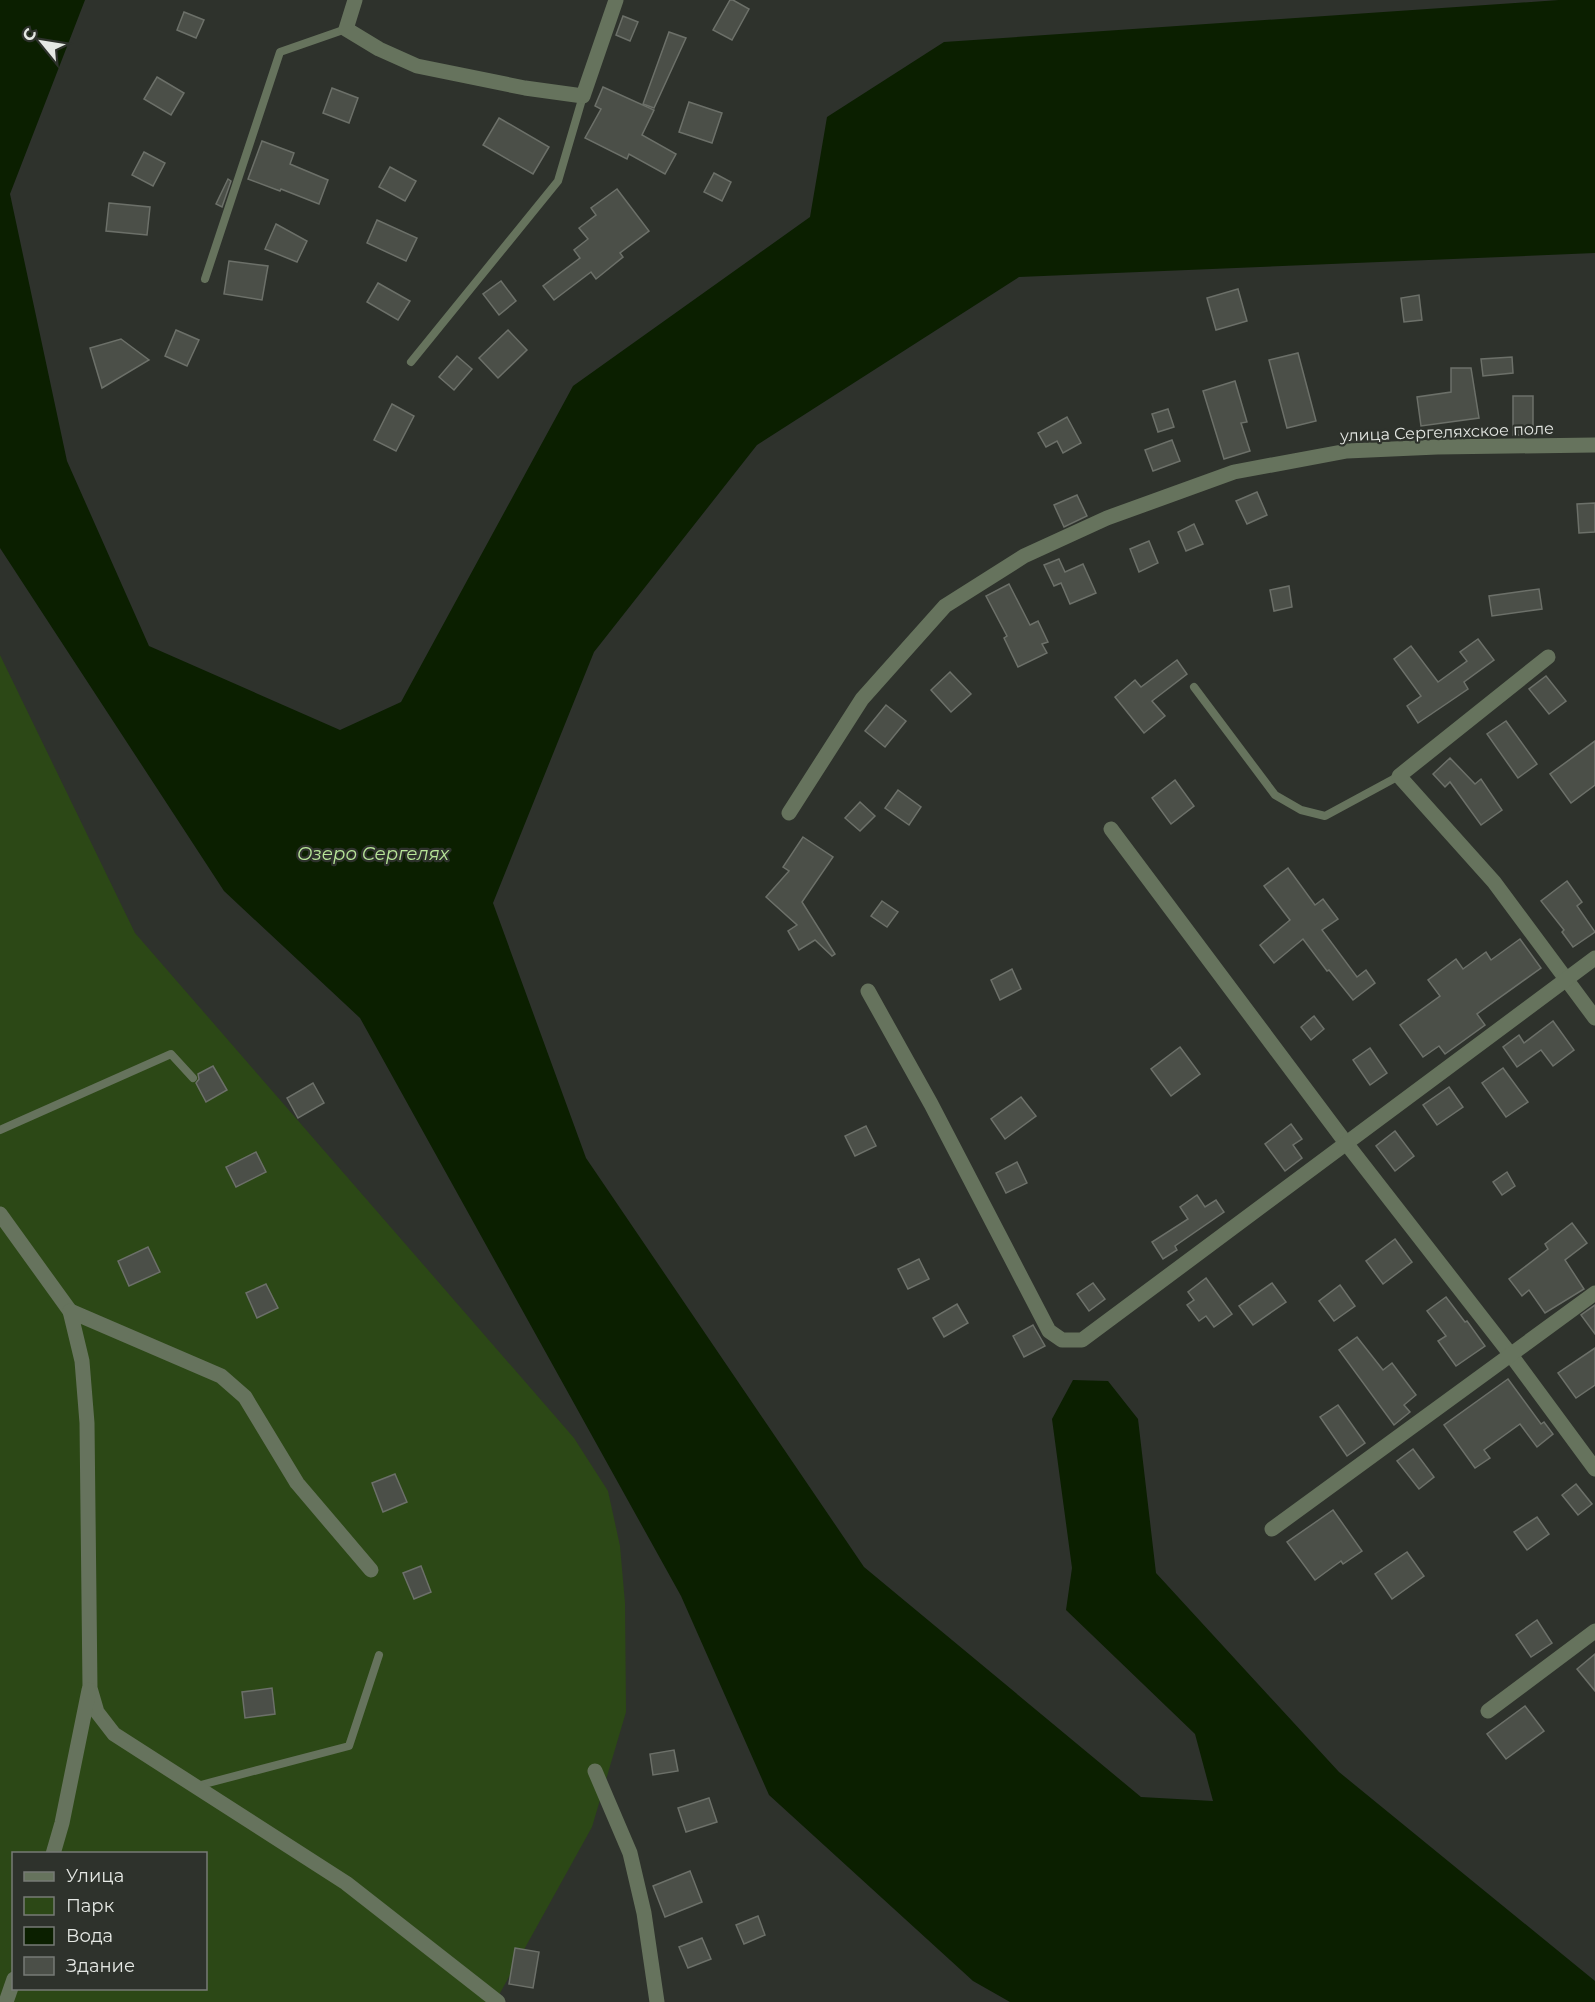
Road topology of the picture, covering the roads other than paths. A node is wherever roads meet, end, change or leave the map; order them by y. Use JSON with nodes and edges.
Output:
{"nodes":[{"id":1,"x":355,"y":0,"type":"edge"},
{"id":2,"x":616,"y":0,"type":"edge"},
{"id":3,"x":346,"y":29,"type":"junction"},
{"id":4,"x":583,"y":96,"type":"junction"},
{"id":5,"x":205,"y":279,"type":"dead end"},
{"id":6,"x":411,"y":362,"type":"dead end"},
{"id":7,"x":1595,"y":445,"type":"edge"},
{"id":8,"x":1548,"y":657,"type":"dead end"},
{"id":9,"x":1194,"y":687,"type":"dead end"},
{"id":10,"x":1399,"y":776,"type":"junction"},
{"id":11,"x":789,"y":813,"type":"dead end"},
{"id":12,"x":1111,"y":829,"type":"dead end"},
{"id":13,"x":1595,"y":958,"type":"edge"},
{"id":14,"x":1566,"y":979,"type":"junction"},
{"id":15,"x":868,"y":991,"type":"dead end"},
{"id":16,"x":1595,"y":1018,"type":"edge"},
{"id":17,"x":193,"y":1077,"type":"dead end"},
{"id":18,"x":0,"y":1130,"type":"edge"},
{"id":19,"x":1346,"y":1143,"type":"junction"},
{"id":20,"x":0,"y":1214,"type":"edge"},
{"id":21,"x":1595,"y":1293,"type":"edge"},
{"id":22,"x":70,"y":1311,"type":"junction"},
{"id":23,"x":1511,"y":1354,"type":"junction"},
{"id":24,"x":1595,"y":1469,"type":"edge"},
{"id":25,"x":1272,"y":1529,"type":"dead end"},
{"id":26,"x":371,"y":1570,"type":"dead end"},
{"id":27,"x":1595,"y":1631,"type":"edge"},
{"id":28,"x":379,"y":1655,"type":"dead end"},
{"id":29,"x":90,"y":1688,"type":"junction"},
{"id":30,"x":1488,"y":1711,"type":"dead end"},
{"id":31,"x":595,"y":1771,"type":"dead end"},
{"id":32,"x":197,"y":1786,"type":"junction"},
{"id":33,"x":54,"y":1852,"type":"edge"},
{"id":34,"x":12,"y":1985,"type":"edge"},
{"id":35,"x":6,"y":2002,"type":"edge"},
{"id":36,"x":498,"y":2002,"type":"edge"},
{"id":37,"x":657,"y":2002,"type":"edge"}],
"edges":[{"from":1,"to":3,"type":"street"},
{"from":2,"to":4,"type":"street"},
{"from":3,"to":4,"type":"street"},
{"from":3,"to":5,"type":"lane"},
{"from":4,"to":6,"type":"lane"},
{"from":7,"to":11,"type":"street","name":"улица Сергеляхское поле"},
{"from":8,"to":10,"type":"street"},
{"from":9,"to":10,"type":"lane"},
{"from":10,"to":14,"type":"street"},
{"from":12,"to":19,"type":"street"},
{"from":13,"to":14,"type":"street"},
{"from":14,"to":16,"type":"street"},
{"from":14,"to":19,"type":"street"},
{"from":15,"to":19,"type":"street"},
{"from":17,"to":18,"type":"lane"},
{"from":19,"to":23,"type":"street"},
{"from":20,"to":22,"type":"street"},
{"from":21,"to":23,"type":"street"},
{"from":22,"to":26,"type":"street"},
{"from":22,"to":29,"type":"street"},
{"from":23,"to":24,"type":"street"},
{"from":23,"to":25,"type":"street"},
{"from":27,"to":30,"type":"street"},
{"from":28,"to":32,"type":"lane"},
{"from":29,"to":32,"type":"street"},
{"from":29,"to":33,"type":"street"},
{"from":31,"to":37,"type":"street"},
{"from":32,"to":36,"type":"street"},
{"from":34,"to":35,"type":"street"}]}
